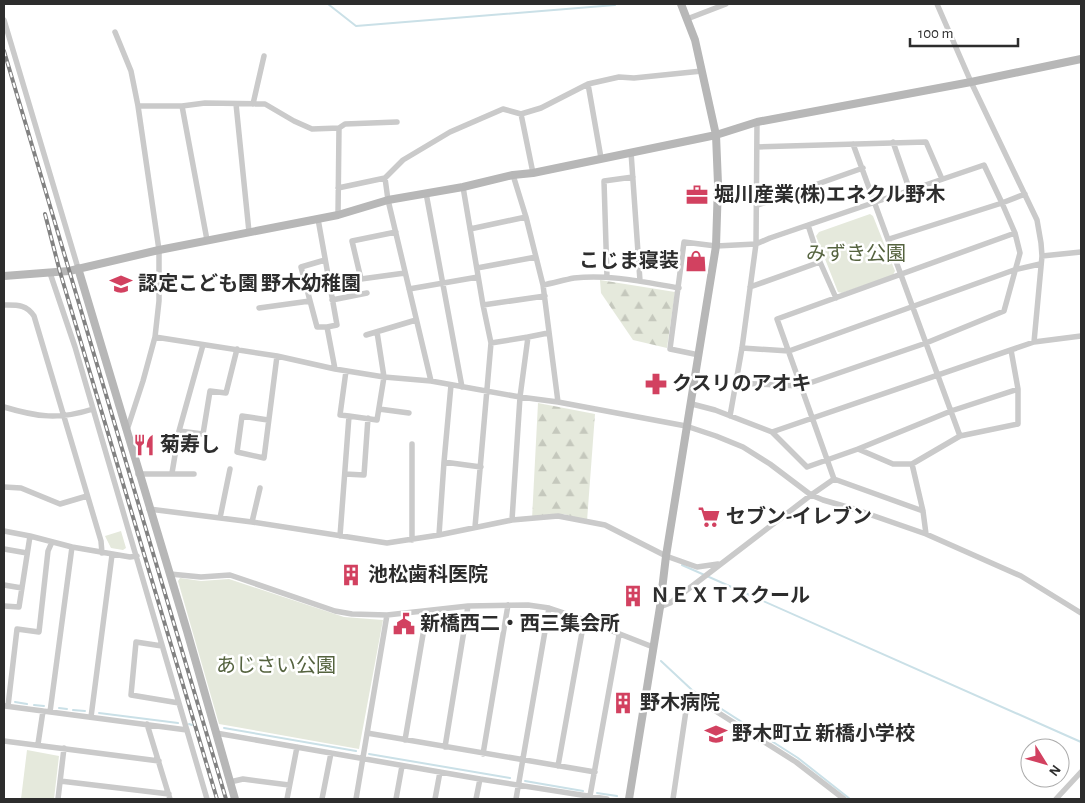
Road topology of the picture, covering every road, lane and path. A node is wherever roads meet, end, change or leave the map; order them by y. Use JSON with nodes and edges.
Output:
{"nodes":[{"id":1,"x":682,"y":4,"type":"edge"},
{"id":2,"x":726,"y":4,"type":"edge"},
{"id":3,"x":937,"y":4,"type":"edge"},
{"id":4,"x":4,"y":20,"type":"edge"},
{"id":5,"x":687,"y":20,"type":"junction"},
{"id":6,"x":115,"y":32,"type":"dead end"},
{"id":7,"x":264,"y":56,"type":"dead end"},
{"id":8,"x":1081,"y":58,"type":"edge"},
{"id":9,"x":702,"y":71,"type":"junction"},
{"id":10,"x":971,"y":82,"type":"junction"},
{"id":11,"x":588,"y":84,"type":"junction"},
{"id":12,"x":236,"y":104,"type":"junction"},
{"id":13,"x":253,"y":104,"type":"junction"},
{"id":14,"x":138,"y":106,"type":"junction"},
{"id":15,"x":182,"y":106,"type":"junction"},
{"id":16,"x":521,"y":114,"type":"junction"},
{"id":17,"x":396,"y":122,"type":"dead end"},
{"id":18,"x":757,"y":122,"type":"junction"},
{"id":19,"x":339,"y":128,"type":"junction"},
{"id":20,"x":716,"y":135,"type":"junction"},
{"id":21,"x":893,"y":142,"type":"junction"},
{"id":22,"x":853,"y":144,"type":"junction"},
{"id":23,"x":757,"y":146,"type":"junction"},
{"id":24,"x":632,"y":152,"type":"junction"},
{"id":25,"x":601,"y":158,"type":"junction"},
{"id":26,"x":863,"y":168,"type":"junction"},
{"id":27,"x":533,"y":173,"type":"junction"},
{"id":28,"x":513,"y":175,"type":"junction"},
{"id":29,"x":633,"y":177,"type":"junction"},
{"id":30,"x":385,"y":178,"type":"junction"},
{"id":31,"x":942,"y":180,"type":"junction"},
{"id":32,"x":462,"y":187,"type":"junction"},
{"id":33,"x":338,"y":188,"type":"junction"},
{"id":34,"x":910,"y":191,"type":"junction"},
{"id":35,"x":426,"y":193,"type":"junction"},
{"id":36,"x":1025,"y":194,"type":"junction"},
{"id":37,"x":388,"y":200,"type":"junction"},
{"id":38,"x":875,"y":202,"type":"junction"},
{"id":39,"x":1002,"y":203,"type":"junction"},
{"id":40,"x":758,"y":205,"type":"junction"},
{"id":41,"x":338,"y":215,"type":"junction"},
{"id":42,"x":526,"y":217,"type":"junction"},
{"id":43,"x":318,"y":219,"type":"junction"},
{"id":44,"x":808,"y":226,"type":"junction"},
{"id":45,"x":470,"y":229,"type":"junction"},
{"id":46,"x":249,"y":232,"type":"junction"},
{"id":47,"x":396,"y":232,"type":"junction"},
{"id":48,"x":1015,"y":233,"type":"junction"},
{"id":49,"x":208,"y":240,"type":"junction"},
{"id":50,"x":889,"y":240,"type":"junction"},
{"id":51,"x":756,"y":244,"type":"junction"},
{"id":52,"x":716,"y":246,"type":"junction"},
{"id":53,"x":159,"y":250,"type":"junction"},
{"id":54,"x":1081,"y":252,"type":"edge"},
{"id":55,"x":1042,"y":256,"type":"junction"},
{"id":56,"x":536,"y":257,"type":"junction"},
{"id":57,"x":325,"y":260,"type":"junction"},
{"id":58,"x":820,"y":262,"type":"junction"},
{"id":59,"x":1040,"y":264,"type":"junction"},
{"id":60,"x":78,"y":268,"type":"junction"},
{"id":61,"x":477,"y":268,"type":"junction"},
{"id":62,"x":1014,"y":270,"type":"junction"},
{"id":63,"x":50,"y":273,"type":"junction"},
{"id":64,"x":405,"y":273,"type":"junction"},
{"id":65,"x":902,"y":274,"type":"junction"},
{"id":66,"x":4,"y":276,"type":"edge"},
{"id":67,"x":478,"y":277,"type":"junction"},
{"id":68,"x":607,"y":277,"type":"junction"},
{"id":69,"x":640,"y":281,"type":"junction"},
{"id":70,"x":444,"y":284,"type":"junction"},
{"id":71,"x":543,"y":285,"type":"junction"},
{"id":72,"x":750,"y":287,"type":"junction"},
{"id":73,"x":679,"y":288,"type":"junction"},
{"id":74,"x":409,"y":289,"type":"junction"},
{"id":75,"x":367,"y":293,"type":"dead end"},
{"id":76,"x":545,"y":296,"type":"junction"},
{"id":77,"x":836,"y":298,"type":"junction"},
{"id":78,"x":332,"y":300,"type":"junction"},
{"id":79,"x":310,"y":301,"type":"junction"},
{"id":80,"x":4,"y":305,"type":"edge"},
{"id":81,"x":483,"y":305,"type":"junction"},
{"id":82,"x":912,"y":307,"type":"junction"},
{"id":83,"x":259,"y":308,"type":"dead end"},
{"id":84,"x":416,"y":320,"type":"junction"},
{"id":85,"x":328,"y":327,"type":"junction"},
{"id":86,"x":376,"y":332,"type":"junction"},
{"id":87,"x":548,"y":334,"type":"junction"},
{"id":88,"x":366,"y":335,"type":"dead end"},
{"id":89,"x":1081,"y":336,"type":"edge"},
{"id":90,"x":155,"y":337,"type":"junction"},
{"id":91,"x":528,"y":337,"type":"junction"},
{"id":92,"x":1034,"y":342,"type":"junction"},
{"id":93,"x":926,"y":343,"type":"junction"},
{"id":94,"x":491,"y":344,"type":"junction"},
{"id":95,"x":202,"y":345,"type":"junction"},
{"id":96,"x":742,"y":348,"type":"junction"},
{"id":97,"x":237,"y":349,"type":"junction"},
{"id":98,"x":1011,"y":350,"type":"junction"},
{"id":99,"x":789,"y":351,"type":"junction"},
{"id":100,"x":699,"y":355,"type":"junction"},
{"id":101,"x":277,"y":356,"type":"junction"},
{"id":102,"x":335,"y":369,"type":"junction"},
{"id":103,"x":346,"y":371,"type":"junction"},
{"id":104,"x":938,"y":376,"type":"junction"},
{"id":105,"x":384,"y":377,"type":"junction"},
{"id":106,"x":431,"y":381,"type":"junction"},
{"id":107,"x":735,"y":383,"type":"junction"},
{"id":108,"x":451,"y":385,"type":"junction"},
{"id":109,"x":801,"y":386,"type":"junction"},
{"id":110,"x":462,"y":387,"type":"junction"},
{"id":111,"x":1018,"y":389,"type":"junction"},
{"id":112,"x":486,"y":390,"type":"junction"},
{"id":113,"x":520,"y":397,"type":"junction"},
{"id":114,"x":558,"y":402,"type":"junction"},
{"id":115,"x":692,"y":404,"type":"junction"},
{"id":116,"x":4,"y":407,"type":"edge"},
{"id":117,"x":93,"y":409,"type":"junction"},
{"id":118,"x":379,"y":409,"type":"junction"},
{"id":119,"x":951,"y":411,"type":"junction"},
{"id":120,"x":409,"y":413,"type":"dead end"},
{"id":121,"x":349,"y":416,"type":"junction"},
{"id":122,"x":730,"y":416,"type":"junction"},
{"id":123,"x":63,"y":417,"type":"junction"},
{"id":124,"x":368,"y":418,"type":"junction"},
{"id":125,"x":814,"y":419,"type":"junction"},
{"id":126,"x":268,"y":420,"type":"junction"},
{"id":127,"x":686,"y":426,"type":"junction"},
{"id":128,"x":179,"y":431,"type":"junction"},
{"id":129,"x":126,"y":432,"type":"junction"},
{"id":130,"x":772,"y":432,"type":"junction"},
{"id":131,"x":960,"y":436,"type":"junction"},
{"id":132,"x":412,"y":444,"type":"dead end"},
{"id":133,"x":858,"y":449,"type":"junction"},
{"id":134,"x":827,"y":460,"type":"junction"},
{"id":135,"x":444,"y":462,"type":"junction"},
{"id":136,"x":912,"y":464,"type":"junction"},
{"id":137,"x":481,"y":466,"type":"junction"},
{"id":138,"x":230,"y":469,"type":"dead end"},
{"id":139,"x":172,"y":473,"type":"junction"},
{"id":140,"x":138,"y":474,"type":"junction"},
{"id":141,"x":194,"y":474,"type":"dead end"},
{"id":142,"x":345,"y":474,"type":"junction"},
{"id":143,"x":834,"y":479,"type":"junction"},
{"id":144,"x":4,"y":486,"type":"edge"},
{"id":145,"x":260,"y":488,"type":"dead end"},
{"id":146,"x":811,"y":495,"type":"junction"},
{"id":147,"x":87,"y":496,"type":"junction"},
{"id":148,"x":149,"y":509,"type":"junction"},
{"id":149,"x":923,"y":511,"type":"junction"},
{"id":150,"x":220,"y":518,"type":"junction"},
{"id":151,"x":512,"y":520,"type":"junction"},
{"id":152,"x":252,"y":522,"type":"junction"},
{"id":153,"x":475,"y":527,"type":"junction"},
{"id":154,"x":4,"y":531,"type":"edge"},
{"id":155,"x":926,"y":534,"type":"junction"},
{"id":156,"x":30,"y":536,"type":"junction"},
{"id":157,"x":340,"y":536,"type":"junction"},
{"id":158,"x":439,"y":536,"type":"junction"},
{"id":159,"x":412,"y":540,"type":"junction"},
{"id":160,"x":52,"y":542,"type":"junction"},
{"id":161,"x":72,"y":548,"type":"junction"},
{"id":162,"x":4,"y":550,"type":"edge"},
{"id":163,"x":27,"y":553,"type":"junction"},
{"id":164,"x":102,"y":553,"type":"junction"},
{"id":165,"x":112,"y":554,"type":"junction"},
{"id":166,"x":136,"y":556,"type":"junction"},
{"id":167,"x":666,"y":556,"type":"junction"},
{"id":168,"x":718,"y":564,"type":"junction"},
{"id":169,"x":170,"y":574,"type":"junction"},
{"id":170,"x":4,"y":585,"type":"edge"},
{"id":171,"x":22,"y":588,"type":"junction"},
{"id":172,"x":508,"y":605,"type":"junction"},
{"id":173,"x":4,"y":606,"type":"edge"},
{"id":174,"x":468,"y":606,"type":"junction"},
{"id":175,"x":660,"y":607,"type":"junction"},
{"id":176,"x":549,"y":608,"type":"junction"},
{"id":177,"x":428,"y":611,"type":"junction"},
{"id":178,"x":1081,"y":613,"type":"edge"},
{"id":179,"x":387,"y":616,"type":"junction"},
{"id":180,"x":584,"y":621,"type":"junction"},
{"id":181,"x":620,"y":635,"type":"junction"},
{"id":182,"x":162,"y":646,"type":"junction"},
{"id":183,"x":653,"y":647,"type":"junction"},
{"id":184,"x":179,"y":703,"type":"junction"},
{"id":185,"x":6,"y":706,"type":"edge"},
{"id":186,"x":43,"y":711,"type":"junction"},
{"id":187,"x":50,"y":712,"type":"junction"},
{"id":188,"x":91,"y":717,"type":"junction"},
{"id":189,"x":147,"y":724,"type":"junction"},
{"id":190,"x":187,"y":730,"type":"junction"},
{"id":191,"x":216,"y":733,"type":"junction"},
{"id":192,"x":367,"y":733,"type":"junction"},
{"id":193,"x":4,"y":740,"type":"edge"},
{"id":194,"x":405,"y":740,"type":"junction"},
{"id":195,"x":38,"y":744,"type":"junction"},
{"id":196,"x":297,"y":747,"type":"junction"},
{"id":197,"x":445,"y":747,"type":"junction"},
{"id":198,"x":64,"y":748,"type":"junction"},
{"id":199,"x":331,"y":753,"type":"junction"},
{"id":200,"x":483,"y":754,"type":"junction"},
{"id":201,"x":363,"y":759,"type":"junction"},
{"id":202,"x":522,"y":760,"type":"junction"},
{"id":203,"x":159,"y":761,"type":"junction"},
{"id":204,"x":402,"y":766,"type":"junction"},
{"id":205,"x":558,"y":766,"type":"junction"},
{"id":206,"x":440,"y":772,"type":"junction"},
{"id":207,"x":595,"y":772,"type":"junction"},
{"id":208,"x":1081,"y":772,"type":"edge"},
{"id":209,"x":480,"y":779,"type":"junction"},
{"id":210,"x":60,"y":781,"type":"junction"},
{"id":211,"x":230,"y":782,"type":"junction"},
{"id":212,"x":518,"y":784,"type":"junction"},
{"id":213,"x":289,"y":785,"type":"junction"},
{"id":214,"x":590,"y":796,"type":"junction"},
{"id":215,"x":170,"y":797,"type":"edge"},
{"id":216,"x":58,"y":799,"type":"edge"},
{"id":217,"x":207,"y":799,"type":"edge"},
{"id":218,"x":235,"y":799,"type":"edge"},
{"id":219,"x":287,"y":799,"type":"edge"},
{"id":220,"x":322,"y":799,"type":"edge"},
{"id":221,"x":356,"y":799,"type":"edge"},
{"id":222,"x":396,"y":799,"type":"edge"},
{"id":223,"x":435,"y":799,"type":"edge"},
{"id":224,"x":476,"y":799,"type":"edge"},
{"id":225,"x":516,"y":799,"type":"edge"},
{"id":226,"x":607,"y":799,"type":"edge"},
{"id":227,"x":629,"y":799,"type":"edge"},
{"id":228,"x":673,"y":799,"type":"edge"},
{"id":229,"x":844,"y":799,"type":"edge"},
{"id":230,"x":1056,"y":799,"type":"edge"}],
"edges":[{"from":1,"to":5,"type":"street"},
{"from":2,"to":5,"type":"street"},
{"from":3,"to":10,"type":"street"},
{"from":4,"to":60,"type":"street"},
{"from":5,"to":9,"type":"street"},
{"from":6,"to":14,"type":"street"},
{"from":7,"to":13,"type":"street"},
{"from":8,"to":10,"type":"street"},
{"from":9,"to":11,"type":"street"},
{"from":9,"to":20,"type":"street"},
{"from":10,"to":18,"type":"street"},
{"from":10,"to":36,"type":"street"},
{"from":11,"to":16,"type":"street"},
{"from":11,"to":25,"type":"street"},
{"from":12,"to":13,"type":"street"},
{"from":12,"to":15,"type":"street"},
{"from":12,"to":46,"type":"street"},
{"from":13,"to":19,"type":"street"},
{"from":14,"to":15,"type":"street"},
{"from":14,"to":53,"type":"street"},
{"from":15,"to":49,"type":"street"},
{"from":16,"to":27,"type":"street"},
{"from":16,"to":30,"type":"street"},
{"from":17,"to":19,"type":"street"},
{"from":18,"to":20,"type":"street"},
{"from":18,"to":23,"type":"street"},
{"from":19,"to":33,"type":"street"},
{"from":20,"to":24,"type":"street"},
{"from":20,"to":52,"type":"street"},
{"from":21,"to":22,"type":"street"},
{"from":21,"to":31,"type":"street"},
{"from":21,"to":34,"type":"street"},
{"from":22,"to":23,"type":"street"},
{"from":22,"to":26,"type":"street"},
{"from":23,"to":40,"type":"street"},
{"from":24,"to":25,"type":"street"},
{"from":24,"to":29,"type":"street"},
{"from":25,"to":27,"type":"street"},
{"from":26,"to":38,"type":"street"},
{"from":26,"to":40,"type":"street"},
{"from":27,"to":28,"type":"street"},
{"from":28,"to":32,"type":"street"},
{"from":28,"to":42,"type":"street"},
{"from":29,"to":68,"type":"street"},
{"from":29,"to":69,"type":"street"},
{"from":30,"to":33,"type":"street"},
{"from":30,"to":37,"type":"street"},
{"from":31,"to":34,"type":"street"},
{"from":31,"to":39,"type":"street"},
{"from":32,"to":35,"type":"street"},
{"from":32,"to":45,"type":"street"},
{"from":33,"to":41,"type":"street"},
{"from":34,"to":38,"type":"street"},
{"from":35,"to":37,"type":"street"},
{"from":35,"to":70,"type":"street"},
{"from":36,"to":39,"type":"street"},
{"from":36,"to":55,"type":"street"},
{"from":37,"to":41,"type":"street"},
{"from":37,"to":47,"type":"street"},
{"from":38,"to":44,"type":"street"},
{"from":38,"to":50,"type":"street"},
{"from":39,"to":48,"type":"street"},
{"from":39,"to":50,"type":"street"},
{"from":40,"to":51,"type":"street"},
{"from":41,"to":43,"type":"street"},
{"from":42,"to":45,"type":"street"},
{"from":42,"to":56,"type":"street"},
{"from":43,"to":46,"type":"street"},
{"from":43,"to":57,"type":"street"},
{"from":44,"to":51,"type":"street"},
{"from":44,"to":58,"type":"street"},
{"from":45,"to":61,"type":"street"},
{"from":46,"to":49,"type":"street"},
{"from":47,"to":64,"type":"street"},
{"from":47,"to":64,"type":"street"},
{"from":48,"to":62,"type":"street"},
{"from":48,"to":65,"type":"street"},
{"from":49,"to":53,"type":"street"},
{"from":50,"to":65,"type":"street"},
{"from":51,"to":52,"type":"street"},
{"from":51,"to":72,"type":"street"},
{"from":52,"to":73,"type":"street"},
{"from":52,"to":100,"type":"street"},
{"from":53,"to":60,"type":"street"},
{"from":53,"to":90,"type":"street"},
{"from":54,"to":55,"type":"street"},
{"from":55,"to":59,"type":"street"},
{"from":56,"to":61,"type":"street"},
{"from":56,"to":71,"type":"street"},
{"from":57,"to":78,"type":"street"},
{"from":57,"to":79,"type":"street"},
{"from":58,"to":72,"type":"street"},
{"from":58,"to":77,"type":"street"},
{"from":59,"to":62,"type":"street"},
{"from":59,"to":92,"type":"street"},
{"from":60,"to":63,"type":"street"},
{"from":60,"to":129,"type":"street"},
{"from":61,"to":67,"type":"street"},
{"from":62,"to":82,"type":"street"},
{"from":62,"to":93,"type":"street"},
{"from":63,"to":66,"type":"street"},
{"from":63,"to":117,"type":"street"},
{"from":64,"to":74,"type":"street"},
{"from":65,"to":77,"type":"street"},
{"from":65,"to":82,"type":"street"},
{"from":67,"to":70,"type":"street"},
{"from":67,"to":81,"type":"street"},
{"from":68,"to":69,"type":"street"},
{"from":68,"to":71,"type":"street"},
{"from":69,"to":73,"type":"street"},
{"from":70,"to":74,"type":"street"},
{"from":70,"to":110,"type":"street"},
{"from":71,"to":76,"type":"street"},
{"from":72,"to":96,"type":"street"},
{"from":73,"to":100,"type":"street"},
{"from":74,"to":84,"type":"street"},
{"from":75,"to":78,"type":"street"},
{"from":76,"to":81,"type":"street"},
{"from":76,"to":87,"type":"street"},
{"from":77,"to":99,"type":"street"},
{"from":78,"to":85,"type":"street"},
{"from":79,"to":83,"type":"street"},
{"from":79,"to":85,"type":"street"},
{"from":80,"to":123,"type":"street"},
{"from":81,"to":94,"type":"street"},
{"from":82,"to":93,"type":"street"},
{"from":82,"to":99,"type":"street"},
{"from":84,"to":86,"type":"street"},
{"from":84,"to":106,"type":"street"},
{"from":85,"to":102,"type":"street"},
{"from":86,"to":88,"type":"street"},
{"from":86,"to":105,"type":"street"},
{"from":87,"to":91,"type":"street"},
{"from":87,"to":114,"type":"street"},
{"from":89,"to":92,"type":"street"},
{"from":90,"to":95,"type":"street"},
{"from":90,"to":129,"type":"street"},
{"from":91,"to":94,"type":"street"},
{"from":91,"to":113,"type":"street"},
{"from":92,"to":98,"type":"street"},
{"from":93,"to":104,"type":"street"},
{"from":93,"to":109,"type":"street"},
{"from":94,"to":112,"type":"street"},
{"from":95,"to":97,"type":"street"},
{"from":95,"to":128,"type":"street"},
{"from":96,"to":99,"type":"street"},
{"from":96,"to":107,"type":"street"},
{"from":97,"to":101,"type":"street"},
{"from":97,"to":128,"type":"street"},
{"from":98,"to":104,"type":"street"},
{"from":98,"to":111,"type":"street"},
{"from":99,"to":109,"type":"street"},
{"from":100,"to":115,"type":"street"},
{"from":101,"to":102,"type":"street"},
{"from":101,"to":126,"type":"street"},
{"from":102,"to":103,"type":"street"},
{"from":103,"to":105,"type":"street"},
{"from":103,"to":121,"type":"street"},
{"from":104,"to":119,"type":"street"},
{"from":104,"to":125,"type":"street"},
{"from":105,"to":106,"type":"street"},
{"from":105,"to":118,"type":"street"},
{"from":106,"to":108,"type":"street"},
{"from":107,"to":109,"type":"street"},
{"from":107,"to":122,"type":"street"},
{"from":108,"to":110,"type":"street"},
{"from":108,"to":135,"type":"street"},
{"from":109,"to":125,"type":"street"},
{"from":110,"to":112,"type":"street"},
{"from":111,"to":119,"type":"street"},
{"from":111,"to":131,"type":"street"},
{"from":112,"to":113,"type":"street"},
{"from":112,"to":137,"type":"street"},
{"from":113,"to":114,"type":"street"},
{"from":113,"to":151,"type":"street"},
{"from":114,"to":127,"type":"street"},
{"from":115,"to":122,"type":"street"},
{"from":115,"to":127,"type":"street"},
{"from":116,"to":123,"type":"street"},
{"from":117,"to":123,"type":"street"},
{"from":117,"to":166,"type":"street"},
{"from":118,"to":120,"type":"street"},
{"from":118,"to":124,"type":"street"},
{"from":119,"to":131,"type":"street"},
{"from":119,"to":133,"type":"street"},
{"from":121,"to":124,"type":"street"},
{"from":121,"to":142,"type":"street"},
{"from":122,"to":130,"type":"street"},
{"from":123,"to":147,"type":"street"},
{"from":124,"to":142,"type":"street"},
{"from":125,"to":130,"type":"street"},
{"from":125,"to":134,"type":"street"},
{"from":126,"to":126,"type":"street"},
{"from":127,"to":146,"type":"street"},
{"from":127,"to":167,"type":"street"},
{"from":128,"to":139,"type":"street"},
{"from":129,"to":140,"type":"street"},
{"from":130,"to":134,"type":"street"},
{"from":131,"to":136,"type":"street"},
{"from":132,"to":159,"type":"street"},
{"from":133,"to":134,"type":"street"},
{"from":133,"to":136,"type":"street"},
{"from":134,"to":143,"type":"street"},
{"from":135,"to":137,"type":"street"},
{"from":135,"to":158,"type":"street"},
{"from":136,"to":149,"type":"street"},
{"from":137,"to":153,"type":"street"},
{"from":138,"to":150,"type":"street"},
{"from":139,"to":140,"type":"street"},
{"from":139,"to":141,"type":"street"},
{"from":140,"to":148,"type":"street"},
{"from":142,"to":157,"type":"street"},
{"from":143,"to":146,"type":"street"},
{"from":143,"to":149,"type":"street"},
{"from":144,"to":147,"type":"street"},
{"from":145,"to":152,"type":"street"},
{"from":146,"to":155,"type":"street"},
{"from":146,"to":168,"type":"street"},
{"from":147,"to":164,"type":"street"},
{"from":148,"to":150,"type":"street"},
{"from":148,"to":169,"type":"street"},
{"from":149,"to":155,"type":"street"},
{"from":150,"to":152,"type":"street"},
{"from":151,"to":153,"type":"street"},
{"from":151,"to":167,"type":"street"},
{"from":152,"to":157,"type":"street"},
{"from":153,"to":158,"type":"street"},
{"from":154,"to":156,"type":"street"},
{"from":155,"to":178,"type":"street"},
{"from":156,"to":160,"type":"street"},
{"from":156,"to":163,"type":"street"},
{"from":157,"to":159,"type":"street"},
{"from":158,"to":159,"type":"street"},
{"from":160,"to":161,"type":"street"},
{"from":160,"to":185,"type":"street"},
{"from":161,"to":164,"type":"street"},
{"from":161,"to":187,"type":"street"},
{"from":162,"to":163,"type":"street"},
{"from":163,"to":171,"type":"street"},
{"from":164,"to":165,"type":"street"},
{"from":165,"to":166,"type":"street"},
{"from":165,"to":188,"type":"street"},
{"from":166,"to":182,"type":"street"},
{"from":167,"to":168,"type":"street"},
{"from":167,"to":175,"type":"street"},
{"from":168,"to":175,"type":"street"},
{"from":169,"to":179,"type":"street"},
{"from":169,"to":191,"type":"street"},
{"from":170,"to":171,"type":"street"},
{"from":171,"to":173,"type":"street"},
{"from":172,"to":174,"type":"street"},
{"from":172,"to":176,"type":"street"},
{"from":172,"to":200,"type":"street"},
{"from":174,"to":177,"type":"street"},
{"from":174,"to":197,"type":"street"},
{"from":175,"to":183,"type":"street"},
{"from":176,"to":180,"type":"street"},
{"from":176,"to":202,"type":"street"},
{"from":177,"to":179,"type":"street"},
{"from":177,"to":194,"type":"street"},
{"from":179,"to":192,"type":"street"},
{"from":180,"to":181,"type":"street"},
{"from":180,"to":205,"type":"street"},
{"from":181,"to":183,"type":"street"},
{"from":181,"to":207,"type":"street"},
{"from":182,"to":184,"type":"street"},
{"from":182,"to":184,"type":"street"},
{"from":183,"to":227,"type":"street"},
{"from":184,"to":190,"type":"street"},
{"from":185,"to":186,"type":"street"},
{"from":186,"to":187,"type":"street"},
{"from":186,"to":195,"type":"street"},
{"from":187,"to":188,"type":"street"},
{"from":188,"to":189,"type":"street"},
{"from":189,"to":190,"type":"street"},
{"from":189,"to":203,"type":"street"},
{"from":190,"to":217,"type":"street"},
{"from":191,"to":196,"type":"street"},
{"from":191,"to":211,"type":"street"},
{"from":192,"to":194,"type":"street"},
{"from":192,"to":201,"type":"street"},
{"from":193,"to":195,"type":"street"},
{"from":194,"to":197,"type":"street"},
{"from":195,"to":198,"type":"street"},
{"from":196,"to":199,"type":"street"},
{"from":196,"to":213,"type":"street"},
{"from":197,"to":200,"type":"street"},
{"from":198,"to":203,"type":"street"},
{"from":198,"to":210,"type":"street"},
{"from":199,"to":201,"type":"street"},
{"from":199,"to":220,"type":"street"},
{"from":200,"to":202,"type":"street"},
{"from":201,"to":204,"type":"street"},
{"from":201,"to":221,"type":"street"},
{"from":202,"to":205,"type":"street"},
{"from":202,"to":212,"type":"street"},
{"from":203,"to":215,"type":"street"},
{"from":204,"to":206,"type":"street"},
{"from":204,"to":222,"type":"street"},
{"from":205,"to":207,"type":"street"},
{"from":206,"to":209,"type":"street"},
{"from":206,"to":223,"type":"street"},
{"from":207,"to":214,"type":"street"},
{"from":208,"to":230,"type":"street"},
{"from":209,"to":212,"type":"street"},
{"from":209,"to":224,"type":"street"},
{"from":210,"to":215,"type":"street"},
{"from":210,"to":216,"type":"street"},
{"from":211,"to":213,"type":"street"},
{"from":211,"to":218,"type":"street"},
{"from":212,"to":214,"type":"street"},
{"from":212,"to":225,"type":"street"},
{"from":213,"to":219,"type":"street"},
{"from":214,"to":226,"type":"street"},
{"from":228,"to":229,"type":"street"}]}
